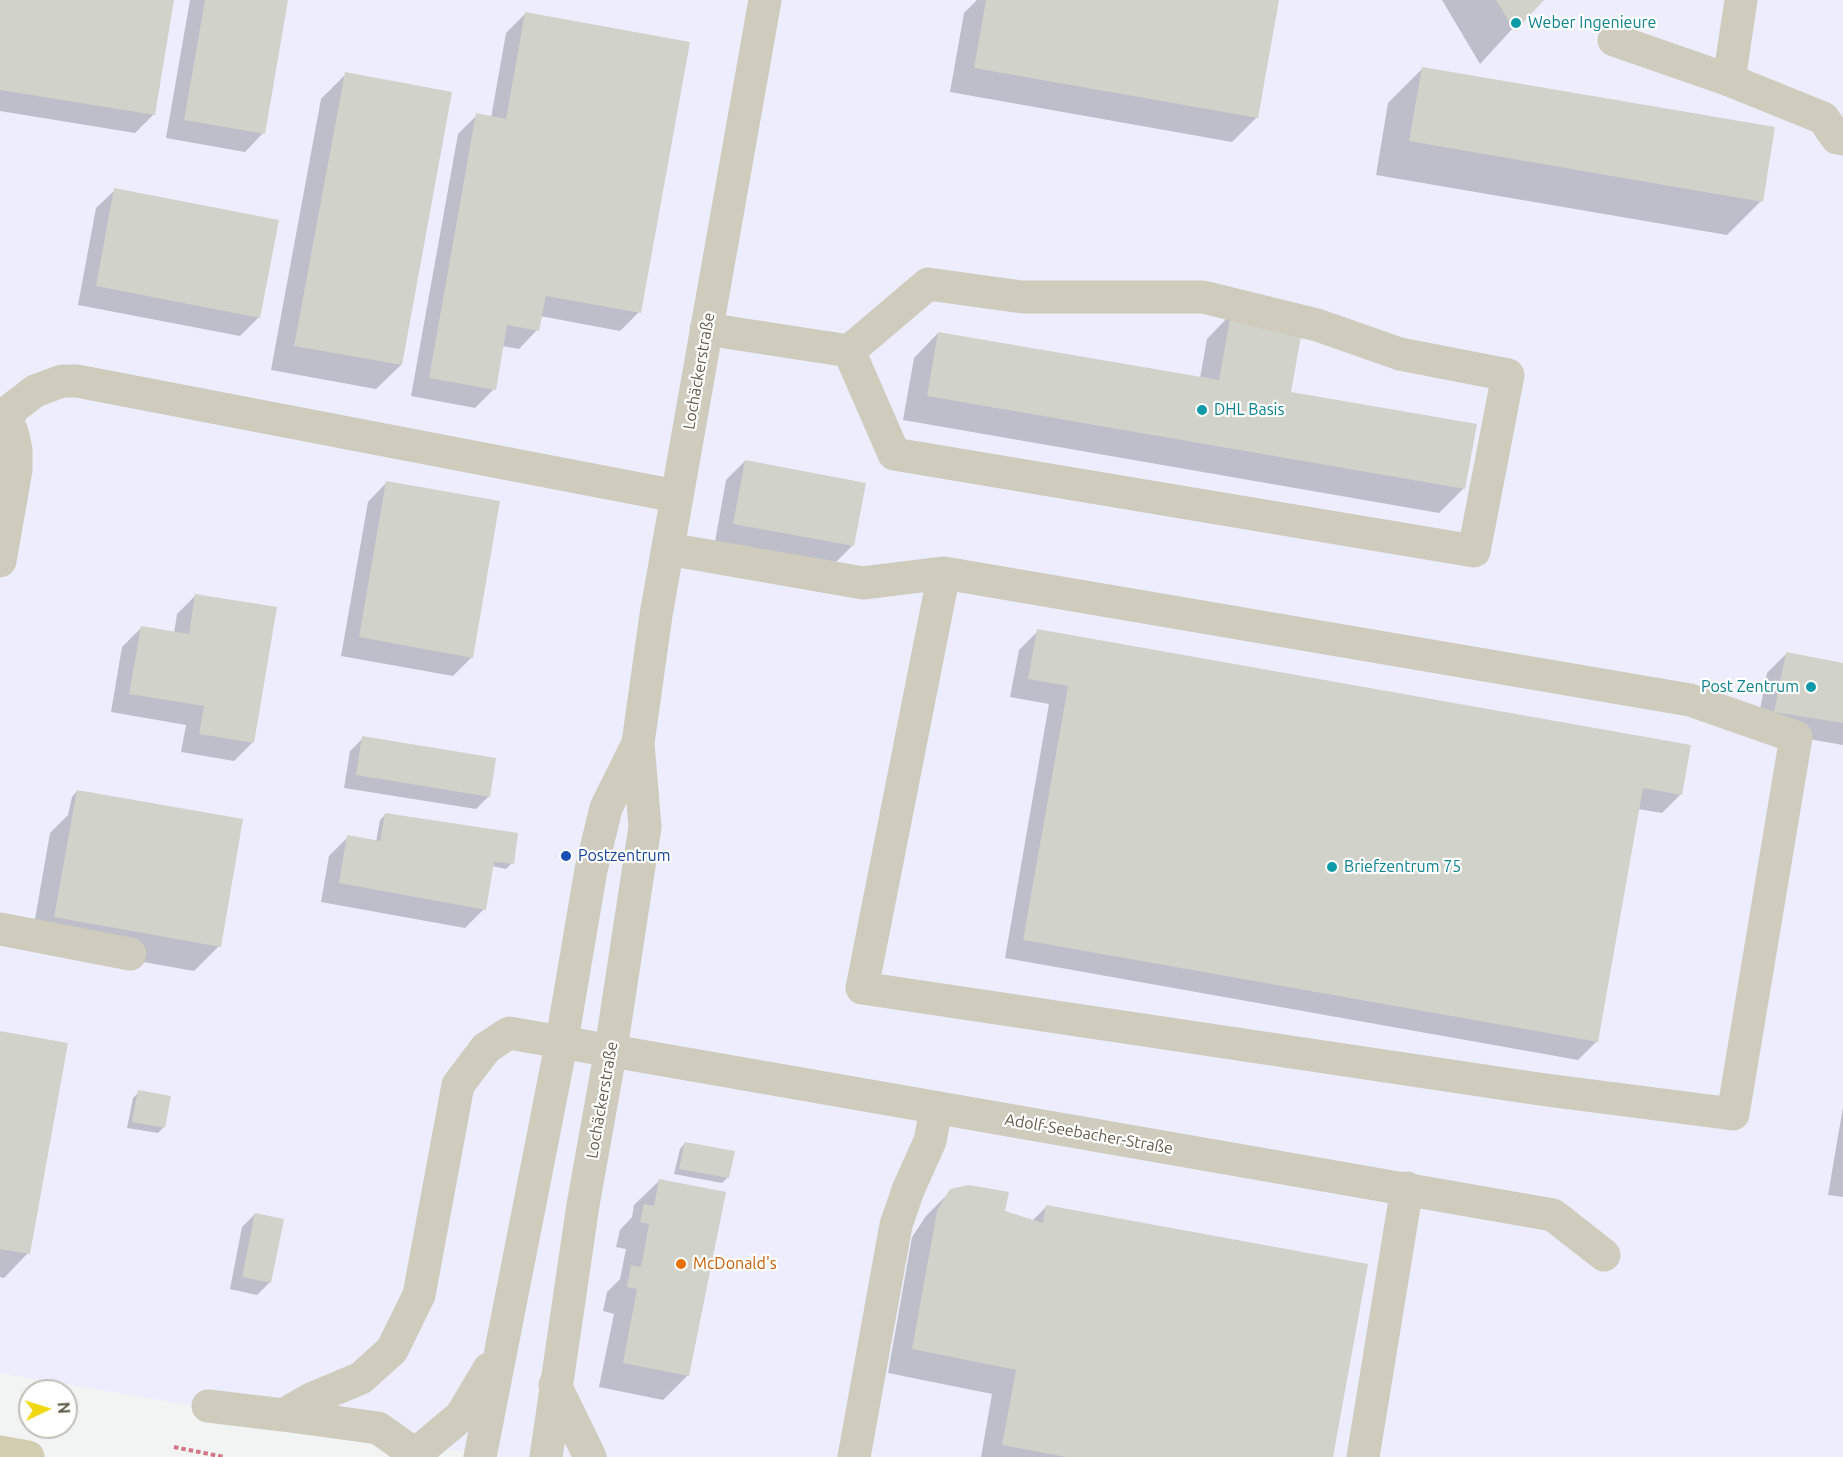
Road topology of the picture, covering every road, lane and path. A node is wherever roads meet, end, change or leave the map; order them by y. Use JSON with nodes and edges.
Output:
{"nodes":[{"id":1,"x":765,"y":0,"type":"edge"},
{"id":2,"x":1741,"y":0,"type":"edge"},
{"id":3,"x":1614,"y":40,"type":"dead end"},
{"id":4,"x":1729,"y":80,"type":"junction"},
{"id":5,"x":1843,"y":139,"type":"edge"},
{"id":6,"x":706,"y":329,"type":"junction"},
{"id":7,"x":849,"y":351,"type":"junction"},
{"id":8,"x":3,"y":417,"type":"edge"},
{"id":9,"x":676,"y":496,"type":"junction"},
{"id":10,"x":668,"y":549,"type":"junction"},
{"id":11,"x":0,"y":561,"type":"edge"},
{"id":12,"x":944,"y":573,"type":"junction"},
{"id":13,"x":638,"y":743,"type":"junction"},
{"id":14,"x":0,"y":929,"type":"edge"},
{"id":15,"x":130,"y":954,"type":"dead end"},
{"id":16,"x":562,"y":1040,"type":"junction"},
{"id":17,"x":611,"y":1049,"type":"junction"},
{"id":18,"x":936,"y":1108,"type":"junction"},
{"id":19,"x":1407,"y":1188,"type":"junction"},
{"id":20,"x":1604,"y":1255,"type":"dead end"},
{"id":21,"x":500,"y":1350,"type":"junction"},
{"id":22,"x":555,"y":1385,"type":"junction"},
{"id":23,"x":208,"y":1406,"type":"dead end"},
{"id":24,"x":283,"y":1415,"type":"junction"},
{"id":25,"x":174,"y":1447,"type":"dead end"},
{"id":26,"x":0,"y":1452,"type":"edge"},
{"id":27,"x":28,"y":1457,"type":"edge"},
{"id":28,"x":224,"y":1457,"type":"edge"},
{"id":29,"x":411,"y":1457,"type":"edge"},
{"id":30,"x":480,"y":1457,"type":"edge"},
{"id":31,"x":546,"y":1457,"type":"edge"},
{"id":32,"x":590,"y":1457,"type":"edge"},
{"id":33,"x":854,"y":1457,"type":"edge"},
{"id":34,"x":1363,"y":1457,"type":"edge"}],
"edges":[{"from":1,"to":6,"type":"street","name":"Lochäckerstraße"},
{"from":2,"to":4,"type":"street"},
{"from":3,"to":4,"type":"street"},
{"from":4,"to":5,"type":"street"},
{"from":6,"to":7,"type":"street"},
{"from":6,"to":9,"type":"street","name":"Lochäckerstraße"},
{"from":7,"to":7,"type":"street"},
{"from":8,"to":9,"type":"street"},
{"from":8,"to":11,"type":"street"},
{"from":9,"to":10,"type":"street","name":"Lochäckerstraße"},
{"from":10,"to":12,"type":"street"},
{"from":10,"to":13,"type":"street","name":"Lochäckerstraße"},
{"from":12,"to":12,"type":"street"},
{"from":13,"to":16,"type":"street","name":"Lochäckerstraße"},
{"from":13,"to":17,"type":"street","name":"Lochäckerstraße"},
{"from":14,"to":15,"type":"street"},
{"from":16,"to":17,"type":"street","name":"Adolf-Seebacher-Straße"},
{"from":16,"to":21,"type":"street","name":"Lochäckerstraße"},
{"from":16,"to":24,"type":"street"},
{"from":17,"to":18,"type":"street","name":"Adolf-Seebacher-Straße"},
{"from":17,"to":22,"type":"street","name":"Lochäckerstraße"},
{"from":18,"to":19,"type":"street","name":"Adolf-Seebacher-Straße"},
{"from":18,"to":33,"type":"street"},
{"from":19,"to":20,"type":"street","name":"Adolf-Seebacher-Straße"},
{"from":19,"to":34,"type":"street"},
{"from":21,"to":29,"type":"street"},
{"from":21,"to":30,"type":"street","name":"Lochäckerstraße"},
{"from":22,"to":31,"type":"street","name":"Lochäckerstraße"},
{"from":22,"to":32,"type":"street"},
{"from":23,"to":24,"type":"street"},
{"from":24,"to":29,"type":"street"},
{"from":25,"to":28,"type":"path"},
{"from":26,"to":27,"type":"main road"}]}
